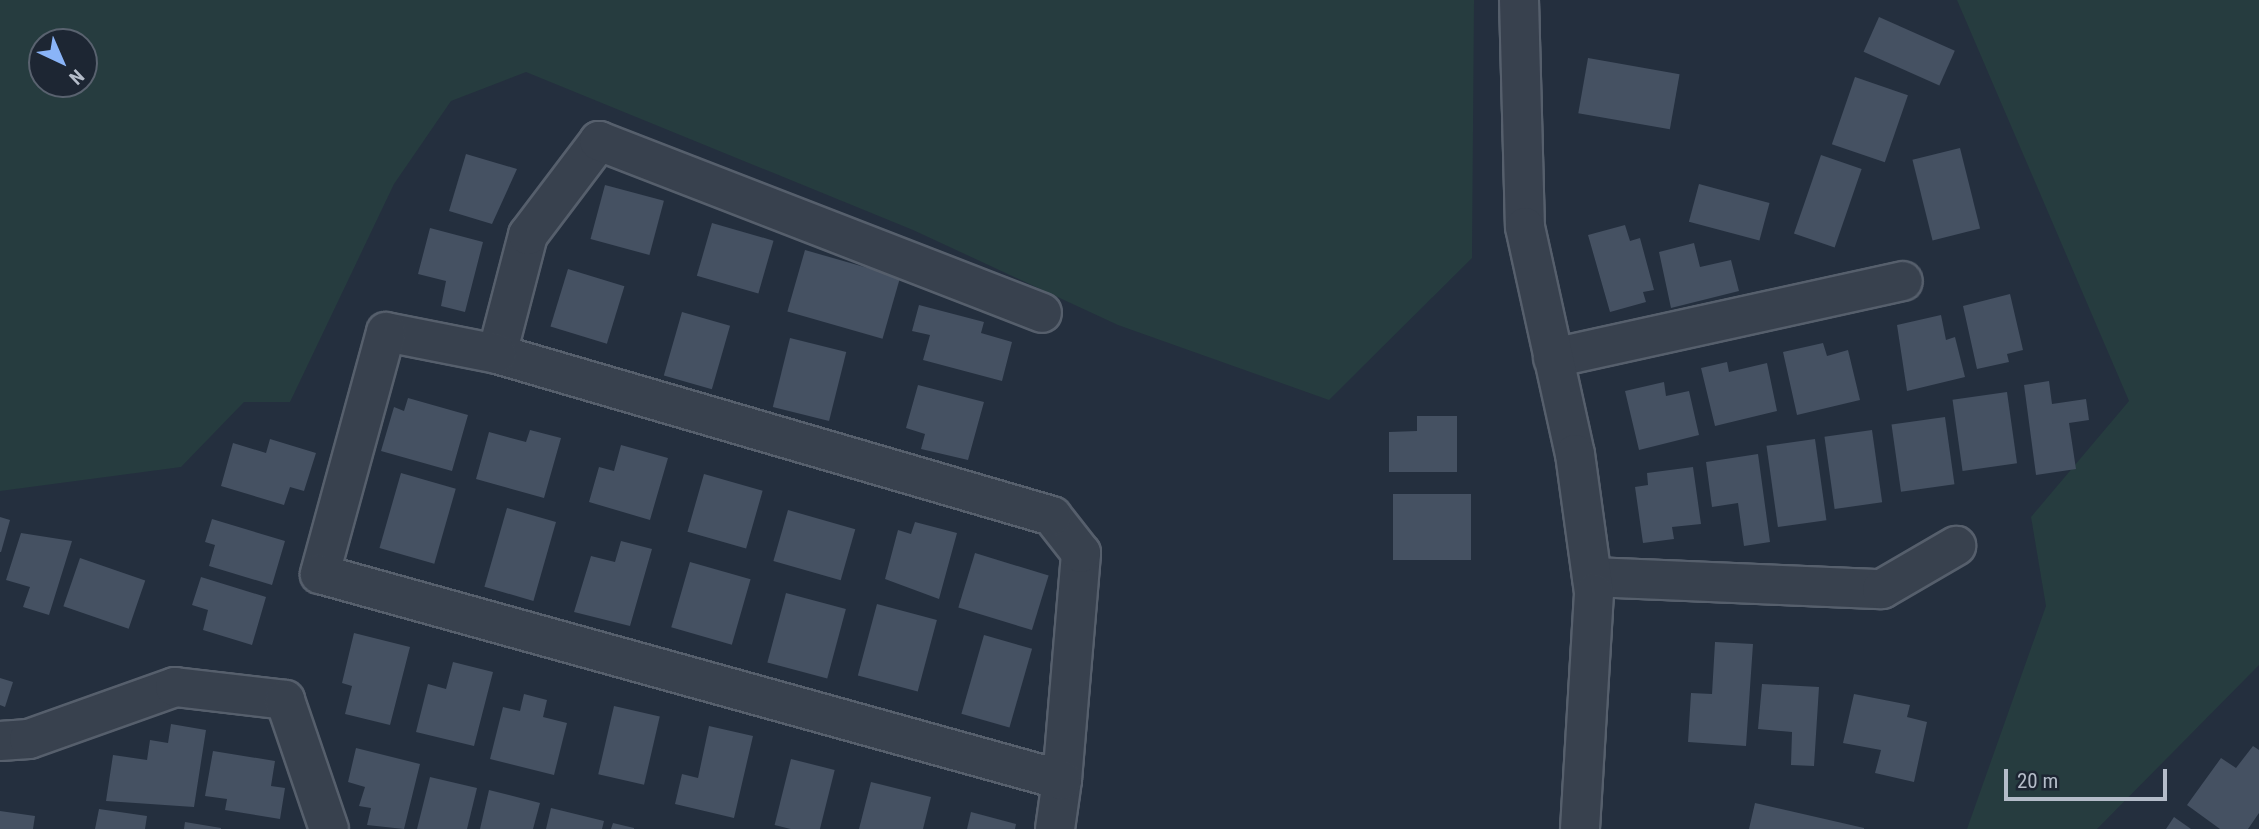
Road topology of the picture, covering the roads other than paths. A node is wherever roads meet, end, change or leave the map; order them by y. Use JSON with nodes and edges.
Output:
{"nodes":[{"id":1,"x":1519,"y":0,"type":"edge"},
{"id":2,"x":1903,"y":281,"type":"dead end"},
{"id":3,"x":1042,"y":313,"type":"dead end"},
{"id":4,"x":497,"y":354,"type":"junction"},
{"id":5,"x":1553,"y":358,"type":"junction"},
{"id":6,"x":1956,"y":546,"type":"dead end"},
{"id":7,"x":1592,"y":577,"type":"junction"},
{"id":8,"x":0,"y":741,"type":"edge"},
{"id":9,"x":1062,"y":780,"type":"junction"},
{"id":10,"x":329,"y":829,"type":"edge"},
{"id":11,"x":1055,"y":829,"type":"edge"},
{"id":12,"x":1580,"y":829,"type":"edge"}],
"edges":[{"from":1,"to":5,"type":"street"},
{"from":2,"to":5,"type":"street"},
{"from":3,"to":4,"type":"street"},
{"from":4,"to":9,"type":"street"},
{"from":4,"to":9,"type":"street"},
{"from":5,"to":7,"type":"street"},
{"from":6,"to":7,"type":"street"},
{"from":7,"to":12,"type":"street"},
{"from":8,"to":10,"type":"street"},
{"from":9,"to":11,"type":"street"}]}
